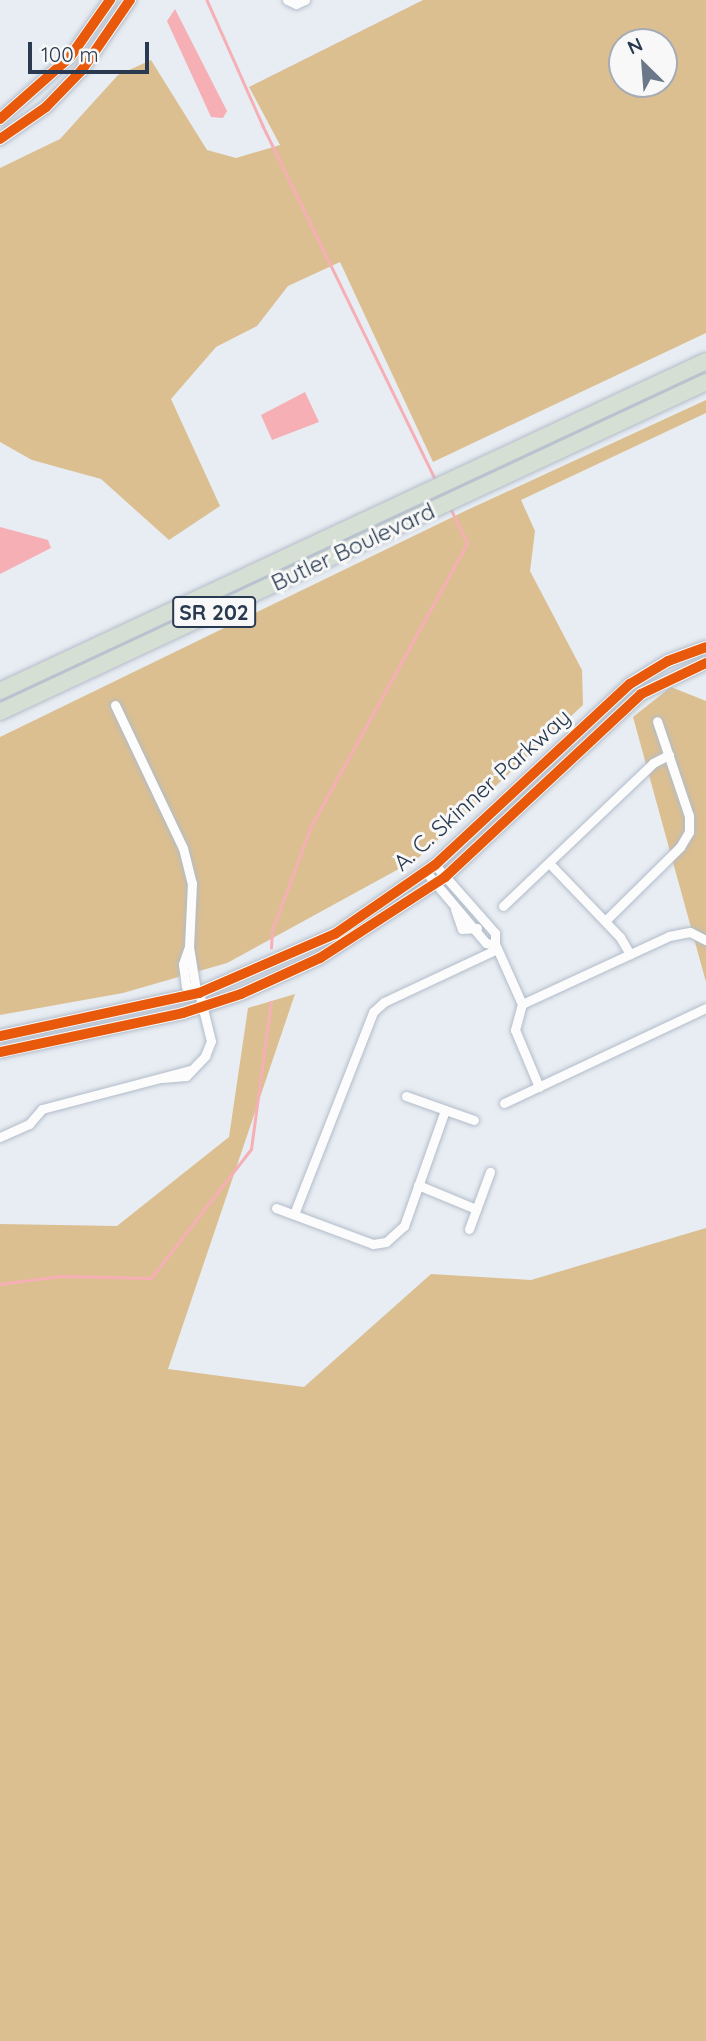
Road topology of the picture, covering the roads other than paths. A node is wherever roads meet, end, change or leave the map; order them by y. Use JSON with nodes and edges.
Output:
{"nodes":[{"id":1,"x":110,"y":0,"type":"edge"},
{"id":2,"x":130,"y":0,"type":"edge"},
{"id":3,"x":287,"y":0,"type":"edge"},
{"id":4,"x":305,"y":0,"type":"edge"},
{"id":5,"x":0,"y":119,"type":"edge"},
{"id":6,"x":0,"y":139,"type":"edge"},
{"id":7,"x":706,"y":361,"type":"edge"},
{"id":8,"x":706,"y":382,"type":"edge"},
{"id":9,"x":706,"y":647,"type":"edge"},
{"id":10,"x":706,"y":663,"type":"edge"},
{"id":11,"x":0,"y":691,"type":"edge"},
{"id":12,"x":114,"y":705,"type":"dead end"},
{"id":13,"x":0,"y":712,"type":"edge"},
{"id":14,"x":657,"y":721,"type":"dead end"},
{"id":15,"x":669,"y":755,"type":"junction"},
{"id":16,"x":549,"y":863,"type":"junction"},
{"id":17,"x":431,"y":869,"type":"junction"},
{"id":18,"x":440,"y":881,"type":"junction"},
{"id":19,"x":503,"y":906,"type":"dead end"},
{"id":20,"x":484,"y":921,"type":"junction"},
{"id":21,"x":605,"y":921,"type":"junction"},
{"id":22,"x":475,"y":930,"type":"junction"},
{"id":23,"x":706,"y":940,"type":"edge"},
{"id":24,"x":496,"y":947,"type":"junction"},
{"id":25,"x":630,"y":954,"type":"junction"},
{"id":26,"x":198,"y":992,"type":"junction"},
{"id":27,"x":522,"y":1004,"type":"junction"},
{"id":28,"x":204,"y":1007,"type":"junction"},
{"id":29,"x":706,"y":1008,"type":"edge"},
{"id":30,"x":0,"y":1037,"type":"edge"},
{"id":31,"x":0,"y":1052,"type":"edge"},
{"id":32,"x":539,"y":1087,"type":"junction"},
{"id":33,"x":406,"y":1096,"type":"dead end"},
{"id":34,"x":504,"y":1103,"type":"dead end"},
{"id":35,"x":445,"y":1110,"type":"junction"},
{"id":36,"x":474,"y":1120,"type":"dead end"},
{"id":37,"x":0,"y":1137,"type":"edge"},
{"id":38,"x":490,"y":1172,"type":"dead end"},
{"id":39,"x":418,"y":1185,"type":"junction"},
{"id":40,"x":276,"y":1208,"type":"dead end"},
{"id":41,"x":476,"y":1209,"type":"junction"},
{"id":42,"x":294,"y":1214,"type":"junction"},
{"id":43,"x":469,"y":1229,"type":"dead end"}],
"edges":[{"from":1,"to":5,"type":"main road"},
{"from":2,"to":6,"type":"main road"},
{"from":3,"to":4,"type":"street"},
{"from":7,"to":11,"type":"highway","name":"Butler Boulevard","number":"SR 202"},
{"from":8,"to":13,"type":"highway","name":"Butler Boulevard","number":"SR 202"},
{"from":9,"to":17,"type":"main road","name":"A. C. Skinner Parkway"},
{"from":10,"to":18,"type":"main road","name":"A. C. Skinner Parkway"},
{"from":12,"to":26,"type":"street"},
{"from":14,"to":15,"type":"street"},
{"from":15,"to":16,"type":"street"},
{"from":15,"to":21,"type":"street"},
{"from":16,"to":19,"type":"street"},
{"from":16,"to":21,"type":"street"},
{"from":17,"to":18,"type":"street"},
{"from":17,"to":26,"type":"main road","name":"A. C. Skinner Parkway"},
{"from":18,"to":20,"type":"street"},
{"from":18,"to":22,"type":"street"},
{"from":18,"to":28,"type":"main road","name":"A. C. Skinner Parkway"},
{"from":20,"to":22,"type":"street"},
{"from":20,"to":24,"type":"street"},
{"from":21,"to":25,"type":"street"},
{"from":22,"to":24,"type":"street"},
{"from":23,"to":25,"type":"street"},
{"from":24,"to":27,"type":"street"},
{"from":24,"to":42,"type":"street"},
{"from":25,"to":27,"type":"street"},
{"from":26,"to":28,"type":"street"},
{"from":26,"to":30,"type":"main road","name":"A. C. Skinner Parkway"},
{"from":27,"to":32,"type":"street"},
{"from":28,"to":31,"type":"main road","name":"A. C. Skinner Parkway"},
{"from":28,"to":37,"type":"street"},
{"from":29,"to":32,"type":"street"},
{"from":32,"to":34,"type":"street"},
{"from":33,"to":35,"type":"street"},
{"from":35,"to":36,"type":"street"},
{"from":35,"to":39,"type":"street"},
{"from":38,"to":41,"type":"street"},
{"from":39,"to":41,"type":"street"},
{"from":39,"to":42,"type":"street"},
{"from":40,"to":42,"type":"street"},
{"from":41,"to":43,"type":"street"}]}
